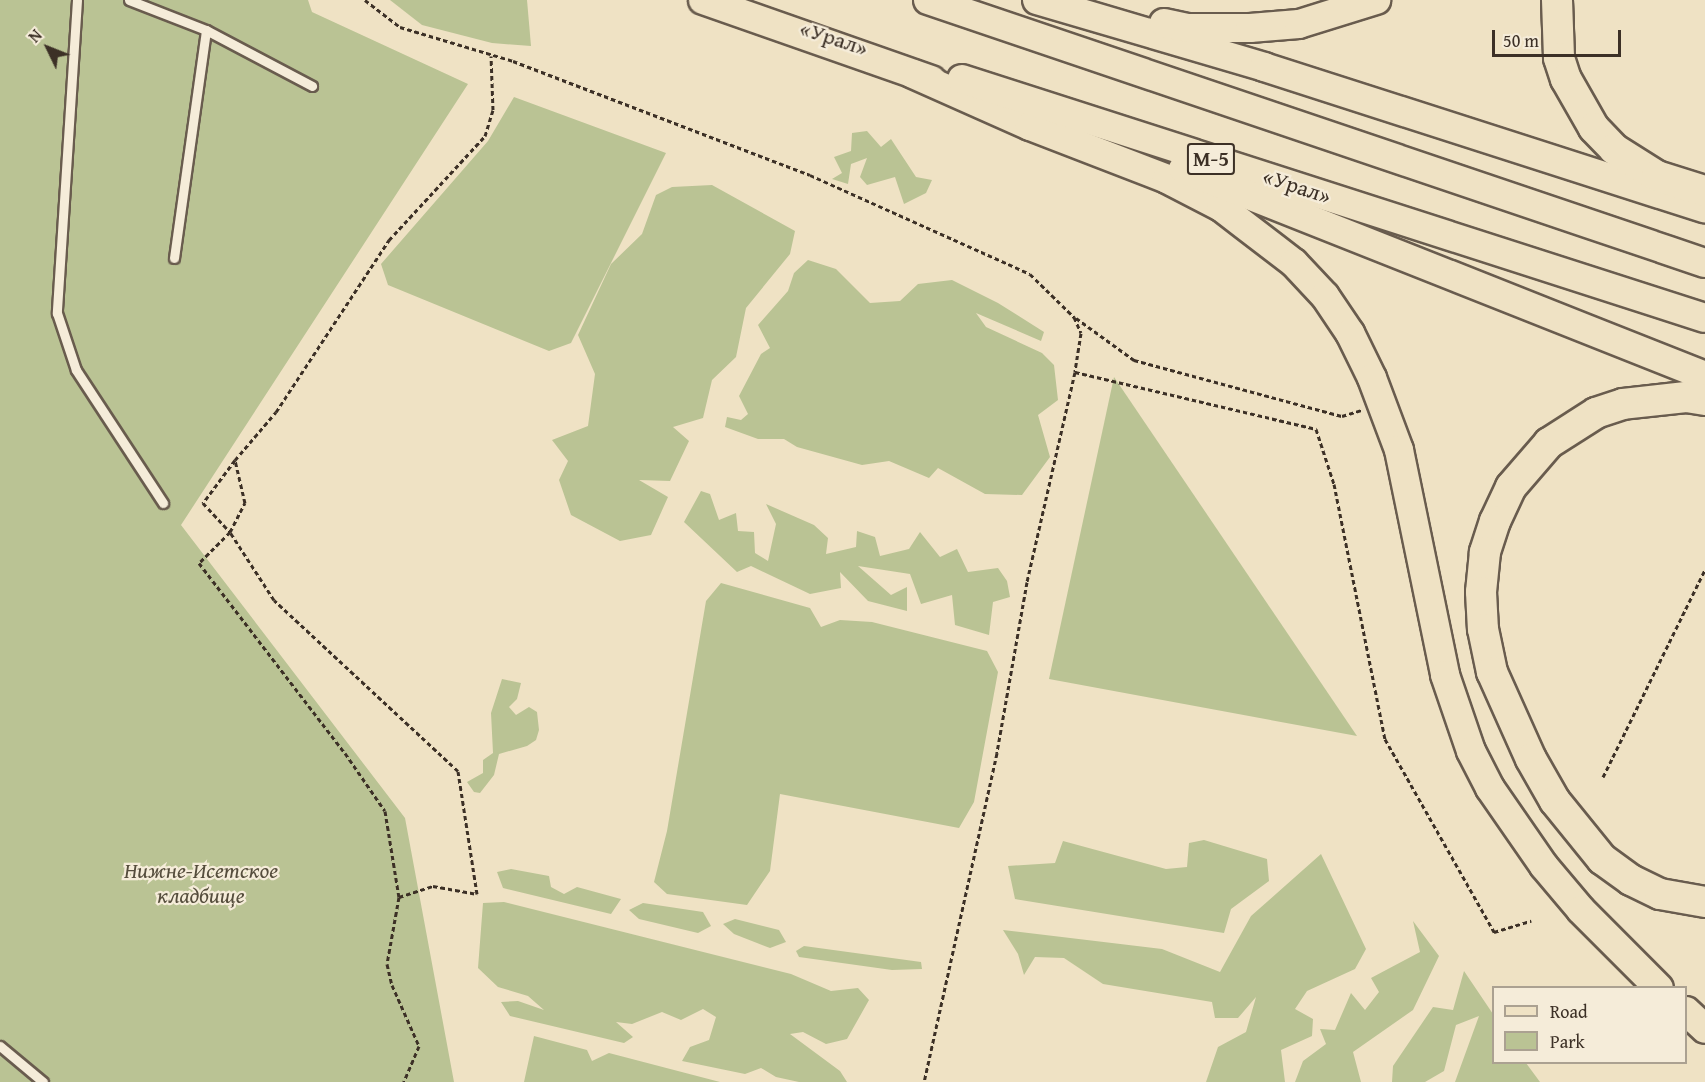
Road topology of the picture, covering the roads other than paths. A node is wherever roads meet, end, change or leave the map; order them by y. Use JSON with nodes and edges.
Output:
{"nodes":[{"id":1,"x":76,"y":0,"type":"edge"},
{"id":2,"x":129,"y":0,"type":"edge"},
{"id":3,"x":703,"y":0,"type":"edge"},
{"id":4,"x":718,"y":0,"type":"edge"},
{"id":5,"x":928,"y":0,"type":"edge"},
{"id":6,"x":1037,"y":0,"type":"edge"},
{"id":7,"x":1376,"y":0,"type":"edge"},
{"id":8,"x":1557,"y":0,"type":"edge"},
{"id":9,"x":1068,"y":9,"type":"junction"},
{"id":10,"x":206,"y":30,"type":"junction"},
{"id":11,"x":913,"y":74,"type":"junction"},
{"id":12,"x":312,"y":86,"type":"dead end"},
{"id":13,"x":1705,"y":191,"type":"edge"},
{"id":14,"x":1705,"y":208,"type":"edge"},
{"id":15,"x":174,"y":258,"type":"dead end"},
{"id":16,"x":1705,"y":263,"type":"edge"},
{"id":17,"x":1705,"y":318,"type":"edge"},
{"id":18,"x":1705,"y":376,"type":"edge"},
{"id":19,"x":1705,"y":400,"type":"edge"},
{"id":20,"x":163,"y":503,"type":"dead end"},
{"id":21,"x":1705,"y":902,"type":"edge"},
{"id":22,"x":1658,"y":986,"type":"edge"},
{"id":23,"x":1687,"y":1012,"type":"edge"},
{"id":24,"x":1705,"y":1029,"type":"edge"},
{"id":25,"x":0,"y":1046,"type":"edge"},
{"id":26,"x":44,"y":1082,"type":"edge"}],
"edges":[{"from":1,"to":20,"type":"lane"},
{"from":2,"to":10,"type":"lane"},
{"from":3,"to":11,"type":"main road"},
{"from":4,"to":17,"type":"main road","name":"«Урал»","number":"М-5"},
{"from":5,"to":16,"type":"main road"},
{"from":6,"to":9,"type":"main road"},
{"from":7,"to":9,"type":"main road"},
{"from":8,"to":13,"type":"highway"},
{"from":9,"to":14,"type":"main road"},
{"from":10,"to":12,"type":"lane"},
{"from":10,"to":15,"type":"lane"},
{"from":11,"to":18,"type":"main road"},
{"from":11,"to":22,"type":"main road"},
{"from":19,"to":21,"type":"highway"},
{"from":23,"to":24,"type":"main road"},
{"from":25,"to":26,"type":"lane"}]}
